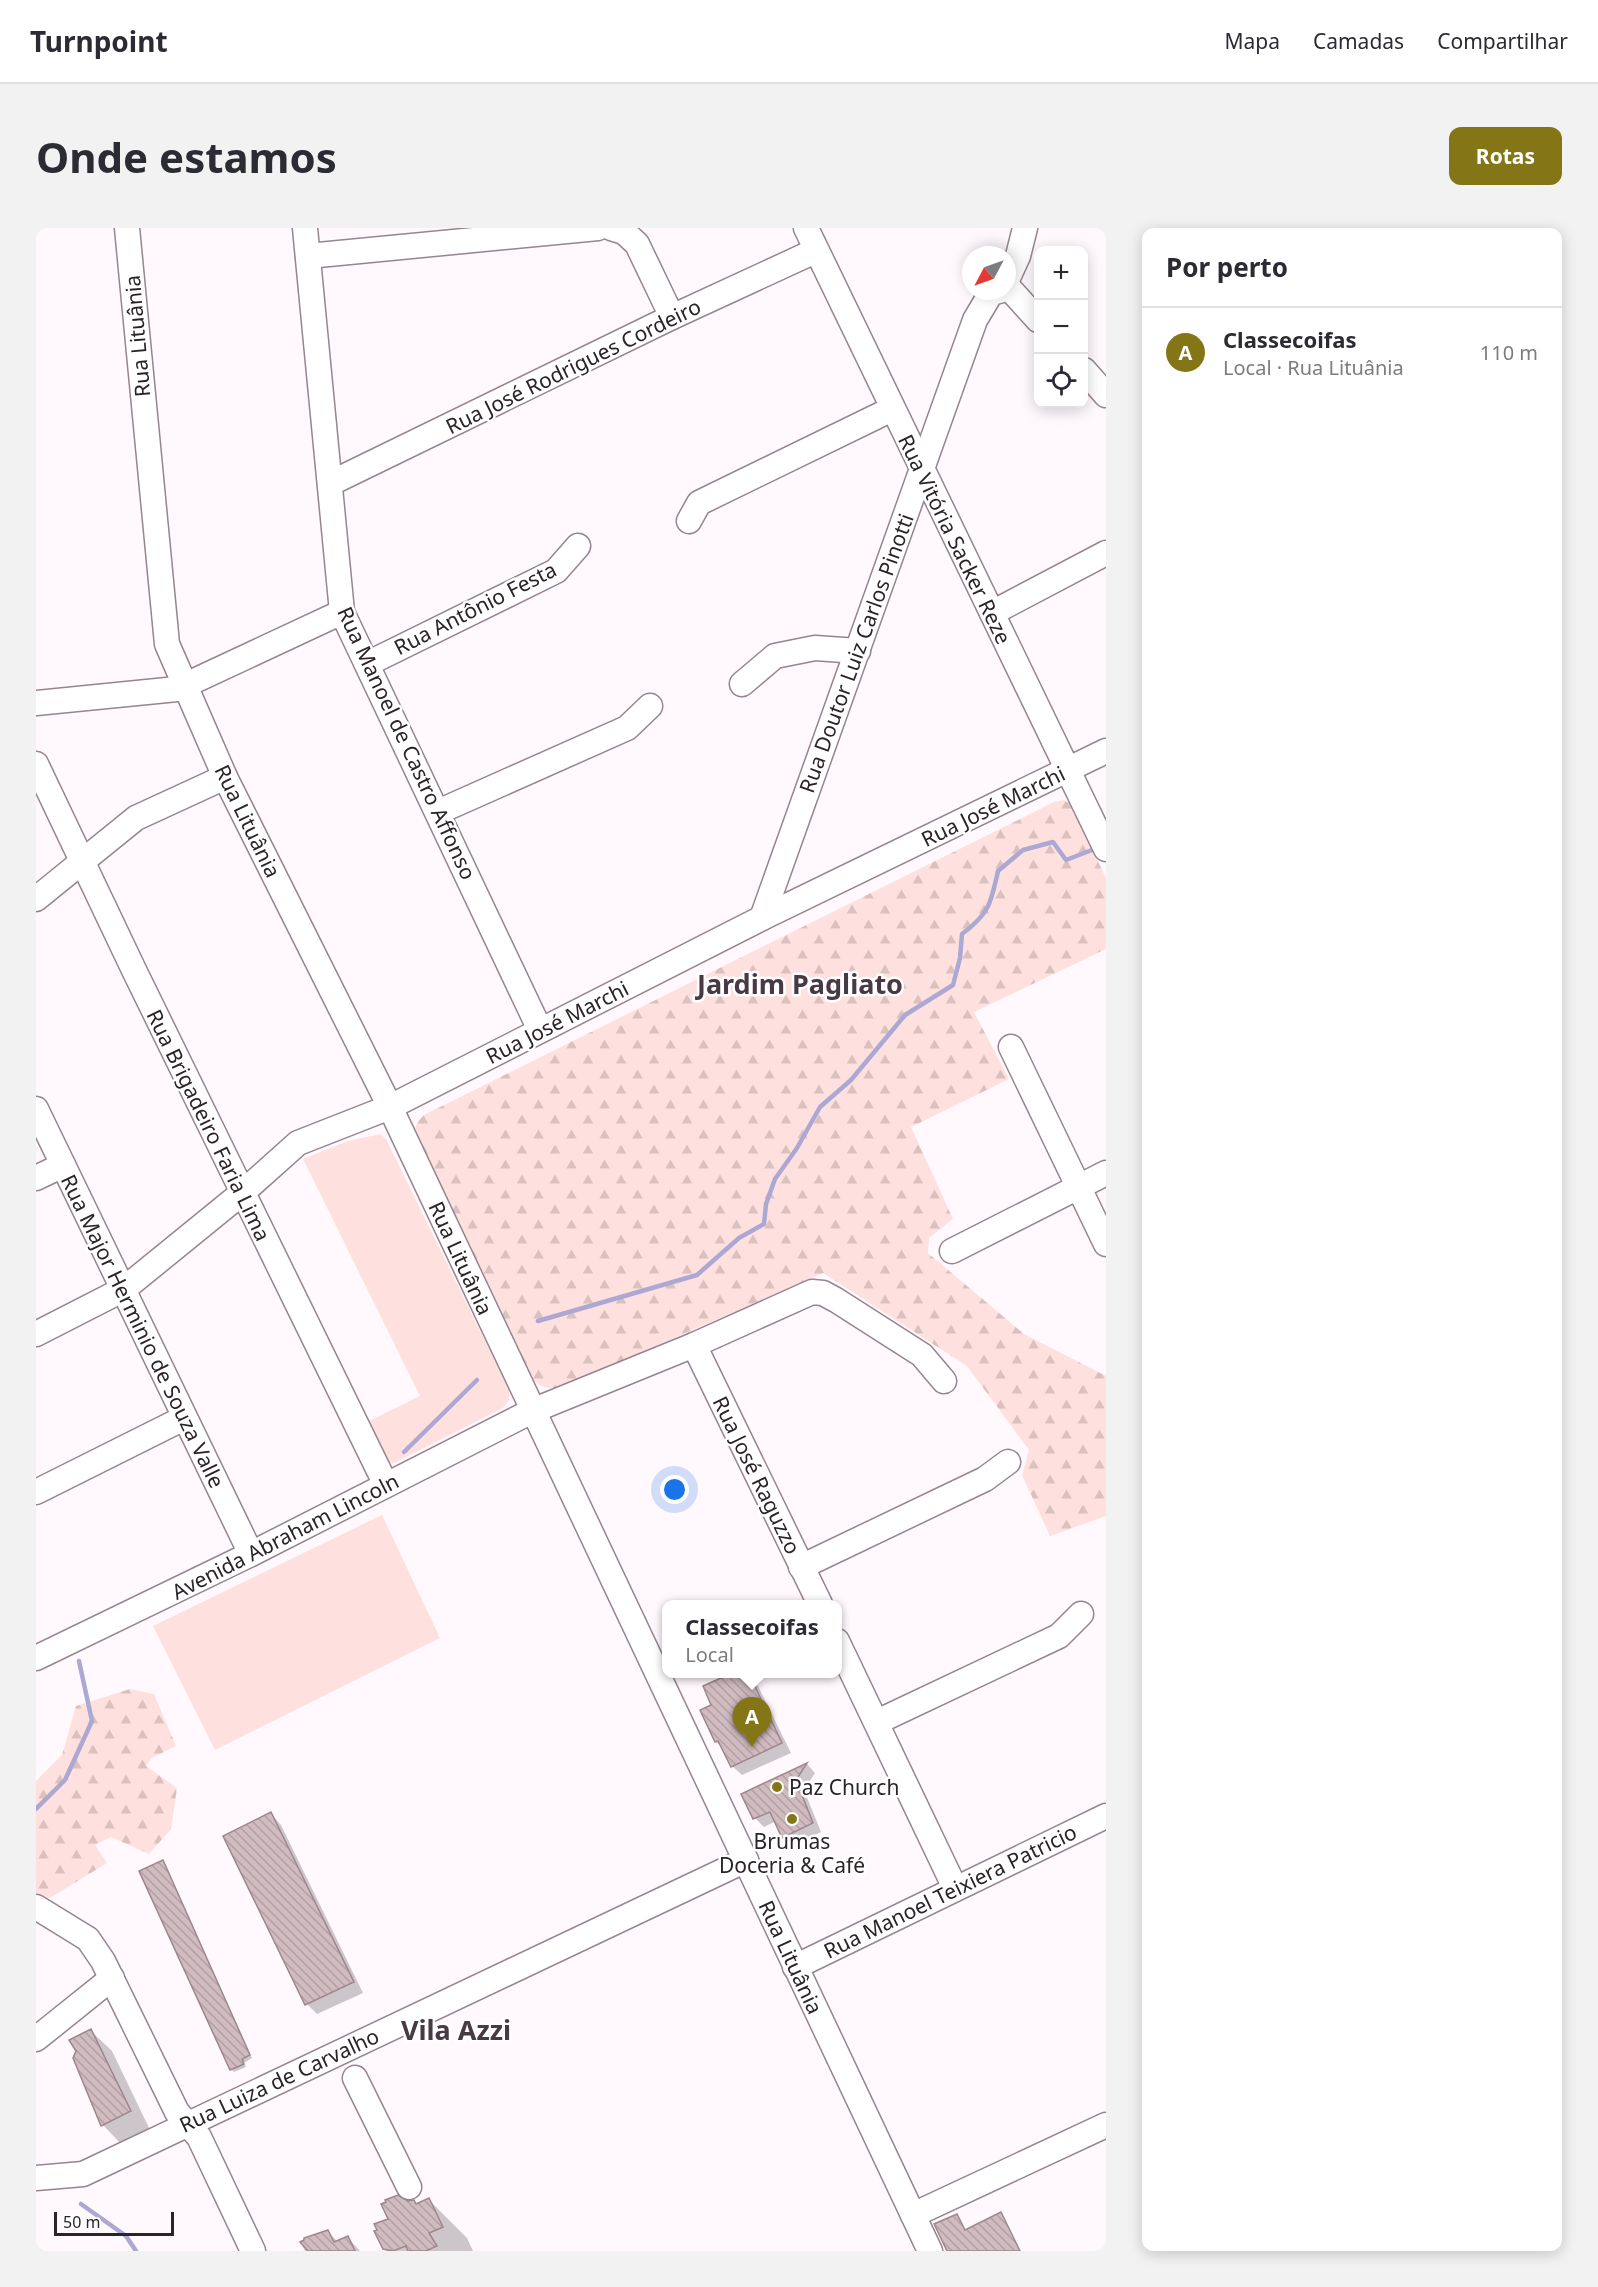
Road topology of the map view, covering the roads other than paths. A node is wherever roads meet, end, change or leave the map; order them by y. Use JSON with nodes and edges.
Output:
{"nodes":[{"id":1,"x":127,"y":228,"type":"edge"},
{"id":2,"x":305,"y":228,"type":"edge"},
{"id":3,"x":598,"y":228,"type":"edge"},
{"id":4,"x":610,"y":228,"type":"edge"},
{"id":5,"x":806,"y":228,"type":"edge"},
{"id":6,"x":1025,"y":228,"type":"edge"},
{"id":7,"x":816,"y":250,"type":"junction"},
{"id":8,"x":308,"y":256,"type":"junction"},
{"id":9,"x":1016,"y":260,"type":"edge"},
{"id":10,"x":1016,"y":296,"type":"edge"},
{"id":11,"x":987,"y":300,"type":"edge"},
{"id":12,"x":1034,"y":316,"type":"edge"},
{"id":13,"x":672,"y":317,"type":"junction"},
{"id":14,"x":1088,"y":375,"type":"edge"},
{"id":15,"x":1106,"y":395,"type":"edge"},
{"id":16,"x":892,"y":409,"type":"junction"},
{"id":17,"x":921,"y":468,"type":"junction"},
{"id":18,"x":331,"y":483,"type":"junction"},
{"id":19,"x":689,"y":521,"type":"dead end"},
{"id":20,"x":578,"y":546,"type":"dead end"},
{"id":21,"x":1106,"y":554,"type":"edge"},
{"id":22,"x":342,"y":612,"type":"junction"},
{"id":23,"x":992,"y":613,"type":"junction"},
{"id":24,"x":858,"y":651,"type":"junction"},
{"id":25,"x":367,"y":664,"type":"junction"},
{"id":26,"x":742,"y":684,"type":"dead end"},
{"id":27,"x":185,"y":685,"type":"junction"},
{"id":28,"x":36,"y":703,"type":"edge"},
{"id":29,"x":650,"y":706,"type":"dead end"},
{"id":30,"x":1106,"y":751,"type":"edge"},
{"id":31,"x":36,"y":764,"type":"edge"},
{"id":32,"x":1068,"y":770,"type":"junction"},
{"id":33,"x":225,"y":777,"type":"junction"},
{"id":34,"x":438,"y":812,"type":"junction"},
{"id":35,"x":1106,"y":849,"type":"edge"},
{"id":36,"x":81,"y":861,"type":"junction"},
{"id":37,"x":36,"y":899,"type":"edge"},
{"id":38,"x":762,"y":918,"type":"junction"},
{"id":39,"x":540,"y":1030,"type":"junction"},
{"id":40,"x":1011,"y":1047,"type":"dead end"},
{"id":41,"x":390,"y":1107,"type":"junction"},
{"id":42,"x":36,"y":1109,"type":"edge"},
{"id":43,"x":63,"y":1164,"type":"junction"},
{"id":44,"x":1106,"y":1173,"type":"edge"},
{"id":45,"x":36,"y":1178,"type":"edge"},
{"id":46,"x":1078,"y":1187,"type":"junction"},
{"id":47,"x":242,"y":1193,"type":"junction"},
{"id":48,"x":1106,"y":1245,"type":"edge"},
{"id":49,"x":952,"y":1251,"type":"dead end"},
{"id":50,"x":124,"y":1289,"type":"junction"},
{"id":51,"x":36,"y":1334,"type":"edge"},
{"id":52,"x":694,"y":1345,"type":"junction"},
{"id":53,"x":944,"y":1381,"type":"dead end"},
{"id":54,"x":532,"y":1411,"type":"junction"},
{"id":55,"x":184,"y":1418,"type":"junction"},
{"id":56,"x":1008,"y":1462,"type":"dead end"},
{"id":57,"x":386,"y":1485,"type":"junction"},
{"id":58,"x":36,"y":1492,"type":"edge"},
{"id":59,"x":251,"y":1554,"type":"junction"},
{"id":60,"x":801,"y":1567,"type":"junction"},
{"id":61,"x":818,"y":1600,"type":"edge"},
{"id":62,"x":1081,"y":1614,"type":"dead end"},
{"id":63,"x":842,"y":1651,"type":"edge"},
{"id":64,"x":36,"y":1658,"type":"edge"},
{"id":65,"x":877,"y":1722,"type":"junction"},
{"id":66,"x":1106,"y":1816,"type":"edge"},
{"id":67,"x":746,"y":1860,"type":"junction"},
{"id":68,"x":955,"y":1888,"type":"junction"},
{"id":69,"x":36,"y":1906,"type":"edge"},
{"id":70,"x":795,"y":1967,"type":"junction"},
{"id":71,"x":112,"y":1978,"type":"junction"},
{"id":72,"x":36,"y":2038,"type":"edge"},
{"id":73,"x":355,"y":2078,"type":"dead end"},
{"id":74,"x":188,"y":2123,"type":"junction"},
{"id":75,"x":1106,"y":2125,"type":"edge"},
{"id":76,"x":36,"y":2178,"type":"edge"},
{"id":77,"x":409,"y":2187,"type":"dead end"},
{"id":78,"x":913,"y":2215,"type":"junction"},
{"id":79,"x":254,"y":2251,"type":"edge"},
{"id":80,"x":930,"y":2251,"type":"edge"}],
"edges":[{"from":1,"to":27,"type":"street","name":"Rua Lituânia"},
{"from":2,"to":8,"type":"street","name":"Rua Manoel de Castro Affonso"},
{"from":3,"to":8,"type":"street"},
{"from":4,"to":13,"type":"street"},
{"from":5,"to":7,"type":"street","name":"Rua Vitória Sacker Reze"},
{"from":6,"to":9,"type":"street"},
{"from":7,"to":13,"type":"street","name":"Rua José Rodrigues Cordeiro"},
{"from":7,"to":16,"type":"street","name":"Rua Vitória Sacker Reze"},
{"from":8,"to":18,"type":"street","name":"Rua Manoel de Castro Affonso"},
{"from":10,"to":12,"type":"street"},
{"from":11,"to":17,"type":"street","name":"Rua Doutor Luiz Carlos Pinotti"},
{"from":13,"to":18,"type":"street","name":"Rua José Rodrigues Cordeiro"},
{"from":14,"to":15,"type":"street"},
{"from":16,"to":17,"type":"street","name":"Rua Vitória Sacker Reze"},
{"from":16,"to":19,"type":"street"},
{"from":17,"to":23,"type":"street","name":"Rua Vitória Sacker Reze"},
{"from":17,"to":24,"type":"street","name":"Rua Doutor Luiz Carlos Pinotti"},
{"from":18,"to":22,"type":"street","name":"Rua Manoel de Castro Affonso"},
{"from":20,"to":25,"type":"street","name":"Rua Antônio Festa"},
{"from":21,"to":23,"type":"street"},
{"from":22,"to":25,"type":"street","name":"Rua Manoel de Castro Affonso"},
{"from":22,"to":27,"type":"street"},
{"from":23,"to":32,"type":"street","name":"Rua Vitória Sacker Reze"},
{"from":24,"to":26,"type":"street"},
{"from":24,"to":38,"type":"street","name":"Rua Doutor Luiz Carlos Pinotti"},
{"from":25,"to":34,"type":"street","name":"Rua Manoel de Castro Affonso"},
{"from":27,"to":28,"type":"street"},
{"from":27,"to":33,"type":"street","name":"Rua Lituânia"},
{"from":29,"to":34,"type":"street"},
{"from":30,"to":32,"type":"street","name":"Rua José Marchi"},
{"from":31,"to":36,"type":"street","name":"Rua Brigadeiro Faria Lima"},
{"from":32,"to":35,"type":"street","name":"Rua Vitória Sacker Reze"},
{"from":32,"to":38,"type":"street","name":"Rua José Marchi"},
{"from":33,"to":36,"type":"street"},
{"from":33,"to":41,"type":"street","name":"Rua Lituânia"},
{"from":34,"to":39,"type":"street","name":"Rua Manoel de Castro Affonso"},
{"from":36,"to":37,"type":"street"},
{"from":36,"to":47,"type":"street","name":"Rua Brigadeiro Faria Lima"},
{"from":38,"to":39,"type":"street","name":"Rua José Marchi"},
{"from":39,"to":41,"type":"street","name":"Rua José Marchi"},
{"from":40,"to":46,"type":"street"},
{"from":41,"to":47,"type":"street","name":"Rua José Marchi"},
{"from":41,"to":54,"type":"street","name":"Rua Lituânia"},
{"from":42,"to":43,"type":"street","name":"Rua Major Herminio de Souza Valle"},
{"from":43,"to":45,"type":"street"},
{"from":43,"to":50,"type":"street","name":"Rua Major Herminio de Souza Valle"},
{"from":44,"to":46,"type":"street"},
{"from":46,"to":48,"type":"street"},
{"from":46,"to":49,"type":"street"},
{"from":47,"to":50,"type":"street","name":"Rua José Marchi"},
{"from":47,"to":57,"type":"street","name":"Rua Brigadeiro Faria Lima"},
{"from":50,"to":51,"type":"street","name":"Rua José Marchi"},
{"from":50,"to":55,"type":"street","name":"Rua Major Herminio de Souza Valle"},
{"from":52,"to":53,"type":"street","name":"Avenida Abraham Lincoln"},
{"from":52,"to":54,"type":"street","name":"Avenida Abraham Lincoln"},
{"from":52,"to":60,"type":"street","name":"Rua José Raguzzo"},
{"from":54,"to":57,"type":"street","name":"Avenida Abraham Lincoln"},
{"from":54,"to":67,"type":"street","name":"Rua Lituânia"},
{"from":55,"to":58,"type":"street"},
{"from":55,"to":59,"type":"street","name":"Rua Major Herminio de Souza Valle"},
{"from":56,"to":60,"type":"street"},
{"from":57,"to":59,"type":"street","name":"Avenida Abraham Lincoln"},
{"from":59,"to":64,"type":"street","name":"Avenida Abraham Lincoln"},
{"from":60,"to":61,"type":"street","name":"Rua José Raguzzo"},
{"from":62,"to":65,"type":"street"},
{"from":63,"to":65,"type":"street"},
{"from":65,"to":68,"type":"street"},
{"from":66,"to":68,"type":"street","name":"Rua Manoel Teixiera Patricio"},
{"from":67,"to":70,"type":"street","name":"Rua Lituânia"},
{"from":67,"to":74,"type":"street","name":"Rua Luiza de Carvalho"},
{"from":68,"to":70,"type":"street","name":"Rua Manoel Teixiera Patricio"},
{"from":69,"to":71,"type":"street"},
{"from":70,"to":78,"type":"street","name":"Rua Lituânia"},
{"from":71,"to":72,"type":"street"},
{"from":71,"to":74,"type":"street"},
{"from":73,"to":77,"type":"street"},
{"from":74,"to":76,"type":"street","name":"Rua Luiza de Carvalho"},
{"from":74,"to":79,"type":"street"},
{"from":75,"to":78,"type":"street"},
{"from":78,"to":80,"type":"street","name":"Rua Lituânia"}]}
